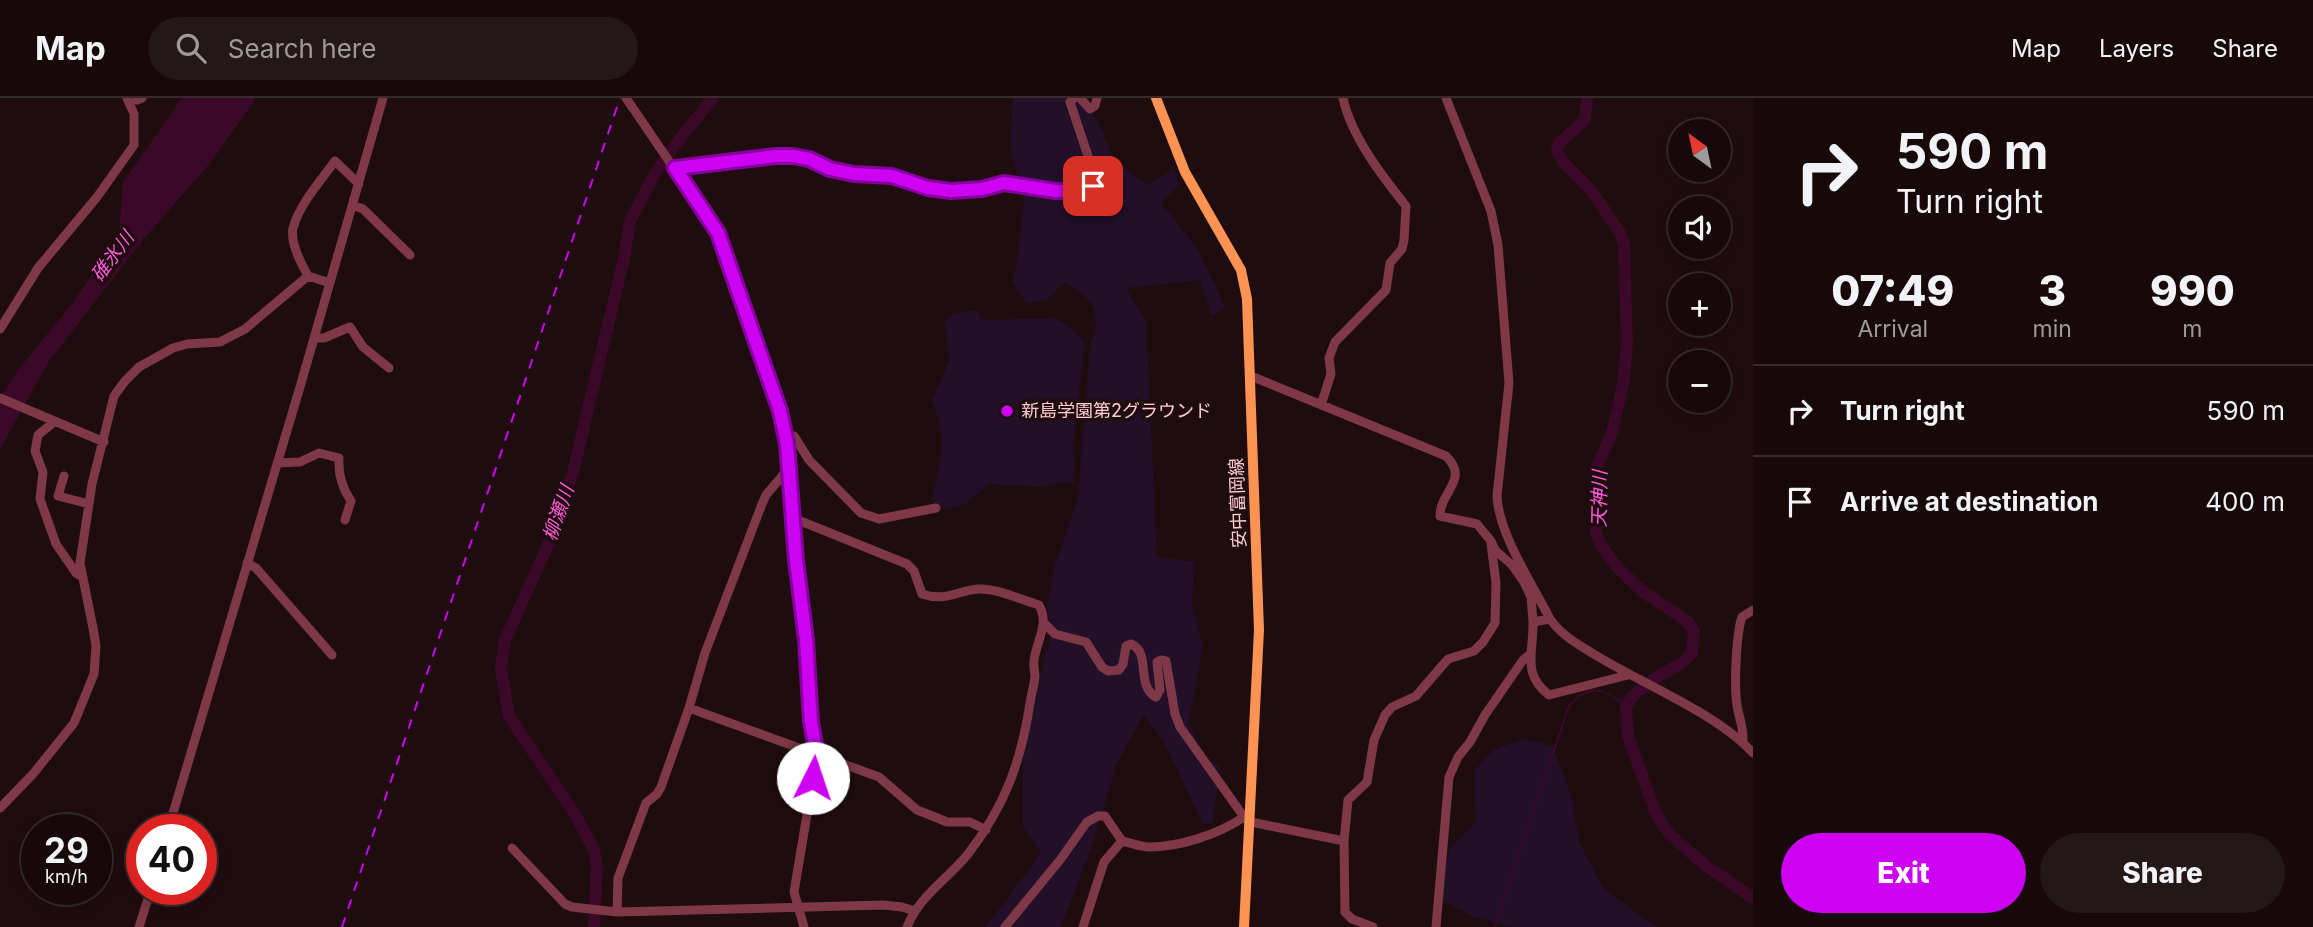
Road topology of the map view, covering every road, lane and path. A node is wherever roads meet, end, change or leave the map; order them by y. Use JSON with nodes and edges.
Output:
{"nodes":[{"id":1,"x":383,"y":98,"type":"edge"},
{"id":2,"x":626,"y":98,"type":"edge"},
{"id":3,"x":1073,"y":98,"type":"edge"},
{"id":4,"x":1080,"y":98,"type":"edge"},
{"id":5,"x":1097,"y":98,"type":"edge"},
{"id":6,"x":1156,"y":98,"type":"edge"},
{"id":7,"x":1343,"y":98,"type":"edge"},
{"id":8,"x":1446,"y":98,"type":"edge"},
{"id":9,"x":135,"y":99,"type":"edge"},
{"id":10,"x":674,"y":166,"type":"junction"},
{"id":11,"x":359,"y":184,"type":"junction"},
{"id":12,"x":353,"y":205,"type":"junction"},
{"id":13,"x":410,"y":255,"type":"dead end"},
{"id":14,"x":308,"y":276,"type":"junction"},
{"id":15,"x":330,"y":283,"type":"junction"},
{"id":16,"x":0,"y":329,"type":"edge"},
{"id":17,"x":314,"y":338,"type":"junction"},
{"id":18,"x":389,"y":368,"type":"dead end"},
{"id":19,"x":1251,"y":376,"type":"junction"},
{"id":20,"x":0,"y":398,"type":"edge"},
{"id":21,"x":1321,"y":405,"type":"junction"},
{"id":22,"x":52,"y":421,"type":"junction"},
{"id":23,"x":786,"y":439,"type":"junction"},
{"id":24,"x":104,"y":442,"type":"junction"},
{"id":25,"x":277,"y":463,"type":"junction"},
{"id":26,"x":789,"y":468,"type":"junction"},
{"id":27,"x":64,"y":476,"type":"dead end"},
{"id":28,"x":89,"y":504,"type":"junction"},
{"id":29,"x":936,"y":508,"type":"dead end"},
{"id":30,"x":793,"y":518,"type":"junction"},
{"id":31,"x":345,"y":520,"type":"dead end"},
{"id":32,"x":1491,"y":541,"type":"junction"},
{"id":33,"x":247,"y":563,"type":"junction"},
{"id":34,"x":83,"y":577,"type":"junction"},
{"id":35,"x":1753,"y":610,"type":"edge"},
{"id":36,"x":1550,"y":619,"type":"junction"},
{"id":37,"x":1533,"y":622,"type":"junction"},
{"id":38,"x":1044,"y":623,"type":"junction"},
{"id":39,"x":332,"y":655,"type":"dead end"},
{"id":40,"x":1529,"y":656,"type":"junction"},
{"id":41,"x":1628,"y":675,"type":"junction"},
{"id":42,"x":689,"y":708,"type":"junction"},
{"id":43,"x":1743,"y":742,"type":"junction"},
{"id":44,"x":1753,"y":753,"type":"edge"},
{"id":45,"x":817,"y":755,"type":"junction"},
{"id":46,"x":0,"y":808,"type":"edge"},
{"id":47,"x":173,"y":814,"type":"edge"},
{"id":48,"x":1247,"y":820,"type":"junction"},
{"id":49,"x":986,"y":830,"type":"junction"},
{"id":50,"x":1122,"y":841,"type":"junction"},
{"id":51,"x":1344,"y":841,"type":"junction"},
{"id":52,"x":512,"y":848,"type":"dead end"},
{"id":53,"x":146,"y":905,"type":"edge"},
{"id":54,"x":798,"y":909,"type":"junction"},
{"id":55,"x":613,"y":911,"type":"junction"},
{"id":56,"x":915,"y":911,"type":"junction"},
{"id":57,"x":139,"y":927,"type":"edge"},
{"id":58,"x":804,"y":927,"type":"edge"},
{"id":59,"x":908,"y":927,"type":"edge"},
{"id":60,"x":1005,"y":927,"type":"edge"},
{"id":61,"x":1083,"y":927,"type":"edge"},
{"id":62,"x":1244,"y":927,"type":"edge"},
{"id":63,"x":1373,"y":927,"type":"edge"},
{"id":64,"x":1436,"y":927,"type":"edge"}],
"edges":[{"from":1,"to":11,"type":"street"},
{"from":2,"to":10,"type":"street"},
{"from":3,"to":10,"type":"street"},
{"from":4,"to":5,"type":"street"},
{"from":6,"to":19,"type":"main road","name":"安中富岡線"},
{"from":7,"to":21,"type":"street"},
{"from":8,"to":36,"type":"street"},
{"from":9,"to":16,"type":"street"},
{"from":10,"to":23,"type":"street"},
{"from":11,"to":12,"type":"street"},
{"from":11,"to":14,"type":"street"},
{"from":12,"to":13,"type":"street"},
{"from":12,"to":15,"type":"street"},
{"from":14,"to":15,"type":"street"},
{"from":14,"to":24,"type":"street"},
{"from":15,"to":17,"type":"street"},
{"from":17,"to":18,"type":"street"},
{"from":17,"to":25,"type":"street"},
{"from":19,"to":21,"type":"street"},
{"from":19,"to":48,"type":"main road","name":"安中富岡線"},
{"from":20,"to":22,"type":"street"},
{"from":21,"to":32,"type":"street"},
{"from":22,"to":24,"type":"street"},
{"from":22,"to":34,"type":"street"},
{"from":23,"to":26,"type":"street"},
{"from":23,"to":29,"type":"street"},
{"from":24,"to":28,"type":"street"},
{"from":25,"to":31,"type":"street"},
{"from":25,"to":33,"type":"street"},
{"from":26,"to":30,"type":"street"},
{"from":26,"to":42,"type":"street"},
{"from":27,"to":28,"type":"street"},
{"from":28,"to":34,"type":"street"},
{"from":30,"to":38,"type":"street"},
{"from":30,"to":45,"type":"street"},
{"from":32,"to":37,"type":"street"},
{"from":32,"to":51,"type":"street"},
{"from":33,"to":39,"type":"street"},
{"from":33,"to":47,"type":"street"},
{"from":34,"to":46,"type":"street"},
{"from":35,"to":43,"type":"street"},
{"from":36,"to":37,"type":"street"},
{"from":36,"to":41,"type":"street"},
{"from":37,"to":40,"type":"street"},
{"from":38,"to":48,"type":"street"},
{"from":38,"to":49,"type":"street"},
{"from":40,"to":41,"type":"street"},
{"from":40,"to":64,"type":"street"},
{"from":41,"to":43,"type":"street"},
{"from":42,"to":45,"type":"street"},
{"from":42,"to":55,"type":"street"},
{"from":43,"to":44,"type":"street"},
{"from":45,"to":49,"type":"street"},
{"from":45,"to":54,"type":"street"},
{"from":48,"to":50,"type":"street"},
{"from":48,"to":51,"type":"street"},
{"from":48,"to":62,"type":"main road","name":"安中富岡線"},
{"from":49,"to":56,"type":"street"},
{"from":50,"to":60,"type":"street"},
{"from":50,"to":61,"type":"street"},
{"from":51,"to":63,"type":"street"},
{"from":52,"to":55,"type":"street"},
{"from":53,"to":57,"type":"street"},
{"from":54,"to":55,"type":"street"},
{"from":54,"to":56,"type":"street"},
{"from":54,"to":58,"type":"street"},
{"from":56,"to":59,"type":"street"}]}
